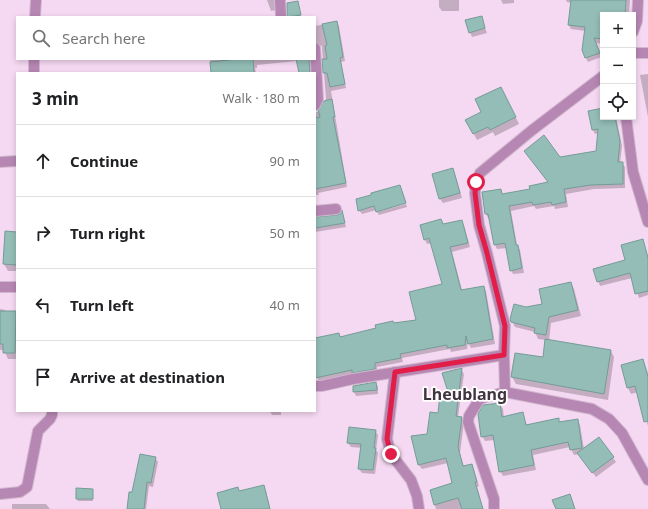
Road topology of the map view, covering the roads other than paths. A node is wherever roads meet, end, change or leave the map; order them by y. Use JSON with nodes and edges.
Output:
{"nodes":[{"id":1,"x":36,"y":0,"type":"edge"},
{"id":2,"x":280,"y":0,"type":"edge"},
{"id":3,"x":638,"y":0,"type":"edge"},
{"id":4,"x":35,"y":16,"type":"edge"},
{"id":5,"x":281,"y":16,"type":"edge"},
{"id":6,"x":636,"y":23,"type":"edge"},
{"id":7,"x":636,"y":53,"type":"edge"},
{"id":8,"x":648,"y":53,"type":"edge"},
{"id":9,"x":34,"y":60,"type":"edge"},
{"id":10,"x":316,"y":60,"type":"edge"},
{"id":11,"x":34,"y":72,"type":"edge"},
{"id":12,"x":600,"y":78,"type":"edge"},
{"id":13,"x":316,"y":103,"type":"edge"},
{"id":14,"x":626,"y":120,"type":"edge"},
{"id":15,"x":16,"y":161,"type":"edge"},
{"id":16,"x":0,"y":162,"type":"edge"},
{"id":17,"x":336,"y":209,"type":"dead end"},
{"id":18,"x":316,"y":211,"type":"edge"},
{"id":19,"x":648,"y":222,"type":"edge"},
{"id":20,"x":0,"y":287,"type":"edge"},
{"id":21,"x":16,"y":287,"type":"edge"},
{"id":22,"x":504,"y":355,"type":"junction"},
{"id":23,"x":395,"y":372,"type":"junction"},
{"id":24,"x":316,"y":386,"type":"edge"},
{"id":25,"x":505,"y":392,"type":"junction"},
{"id":26,"x":52,"y":412,"type":"edge"},
{"id":27,"x":648,"y":480,"type":"edge"},
{"id":28,"x":0,"y":494,"type":"edge"},
{"id":29,"x":419,"y":509,"type":"edge"},
{"id":30,"x":494,"y":509,"type":"edge"}],
"edges":[{"from":1,"to":4,"type":"street"},
{"from":2,"to":5,"type":"street"},
{"from":3,"to":6,"type":"street"},
{"from":7,"to":8,"type":"street"},
{"from":9,"to":11,"type":"street"},
{"from":10,"to":13,"type":"street"},
{"from":12,"to":22,"type":"street"},
{"from":14,"to":19,"type":"street"},
{"from":15,"to":16,"type":"street"},
{"from":17,"to":18,"type":"street"},
{"from":20,"to":21,"type":"street"},
{"from":22,"to":23,"type":"street"},
{"from":22,"to":25,"type":"street"},
{"from":23,"to":24,"type":"street"},
{"from":23,"to":29,"type":"street"},
{"from":25,"to":27,"type":"street"},
{"from":25,"to":30,"type":"street"},
{"from":26,"to":28,"type":"street"}]}
